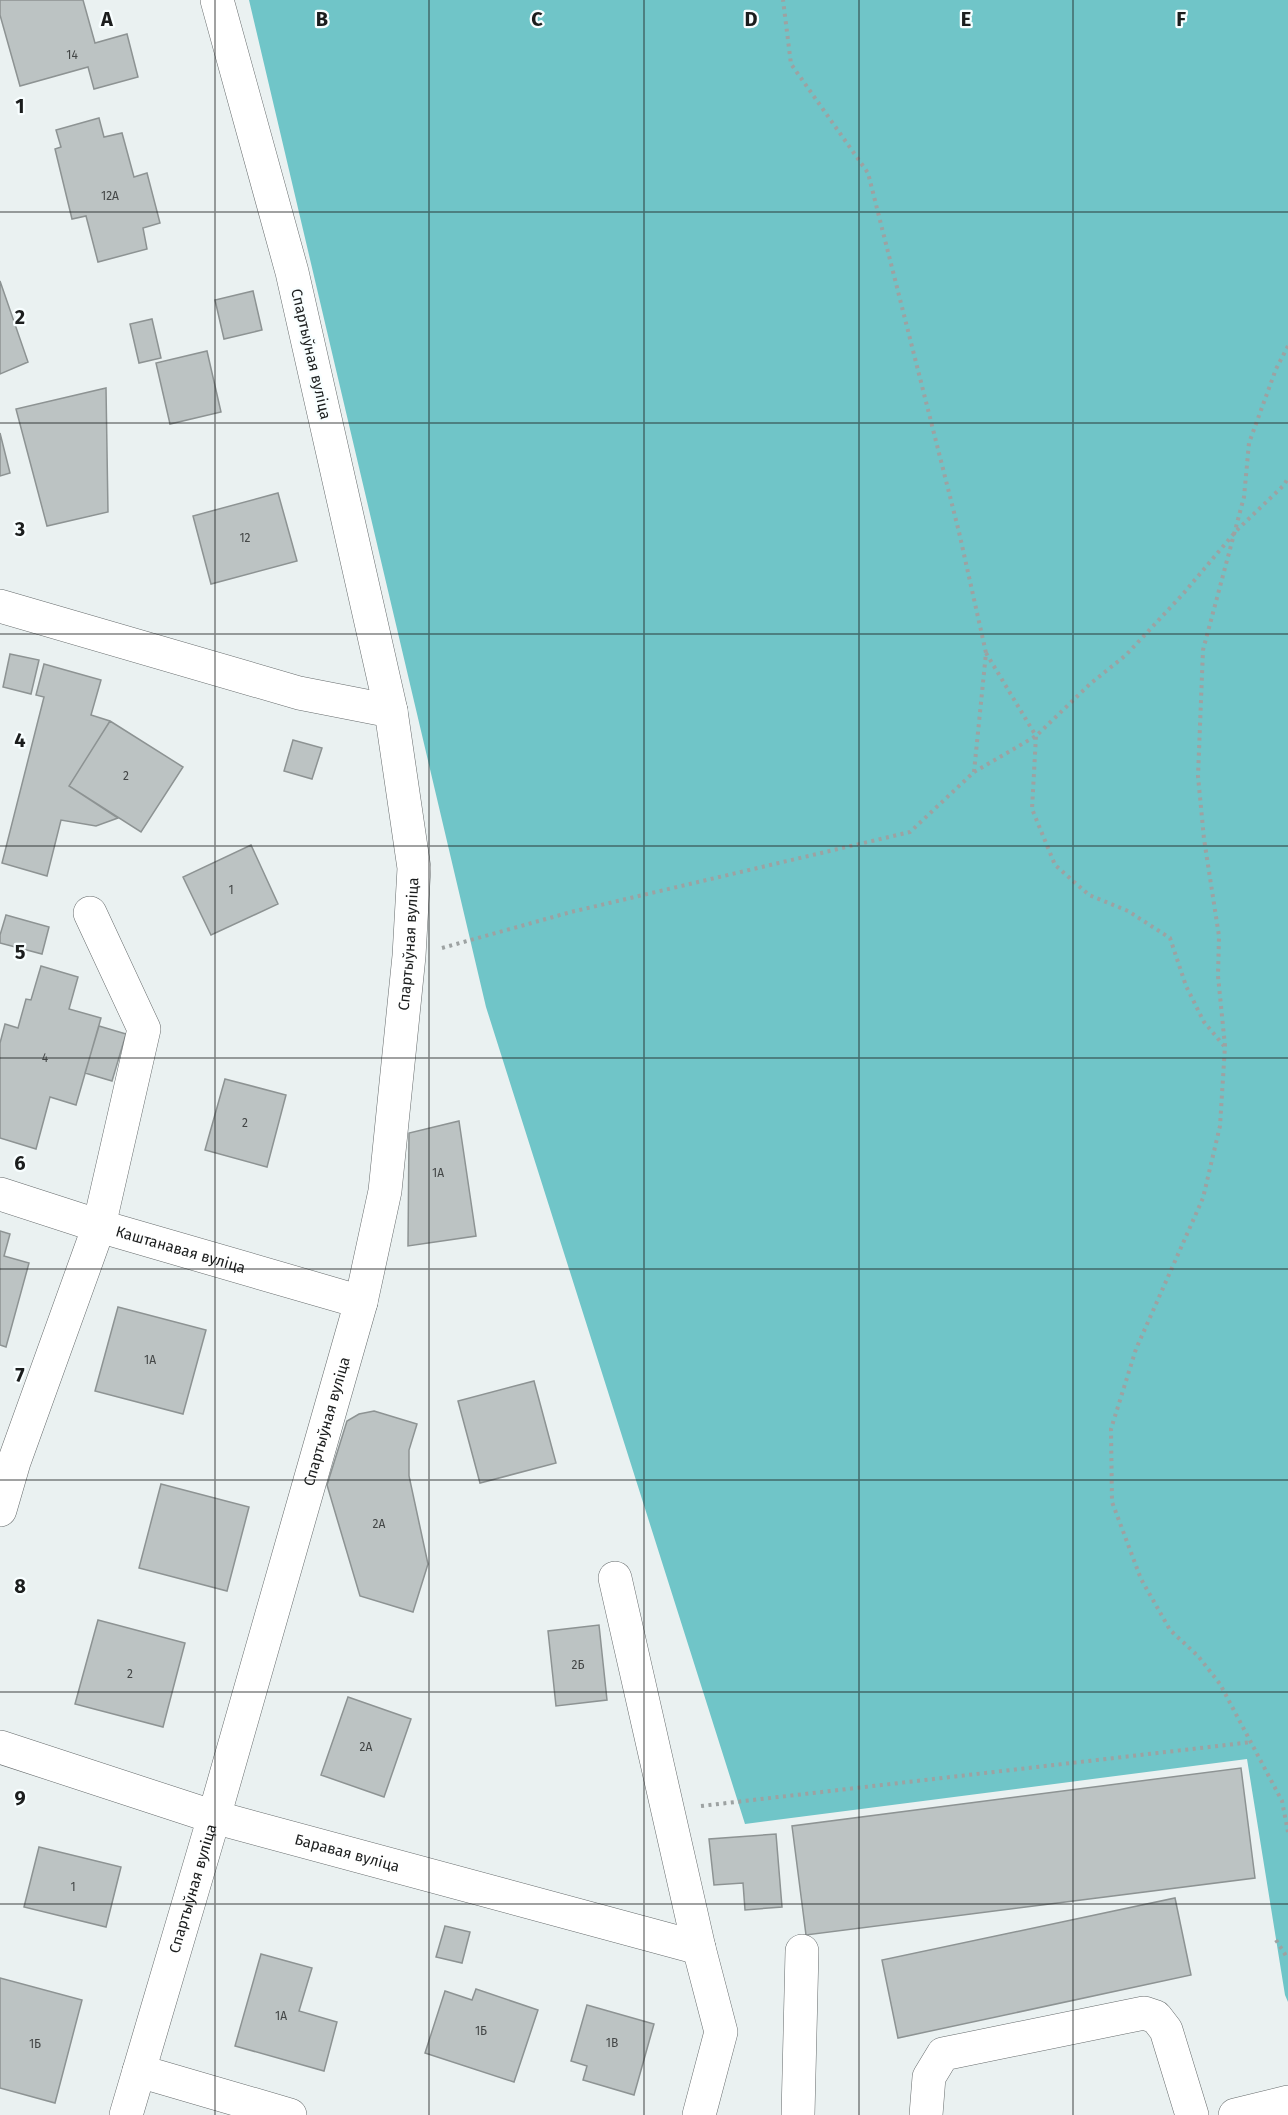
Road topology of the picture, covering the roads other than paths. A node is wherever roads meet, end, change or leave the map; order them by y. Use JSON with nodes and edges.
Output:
{"nodes":[{"id":1,"x":217,"y":0,"type":"edge"},
{"id":2,"x":0,"y":606,"type":"edge"},
{"id":3,"x":391,"y":711,"type":"junction"},
{"id":4,"x":90,"y":913,"type":"dead end"},
{"id":5,"x":0,"y":1194,"type":"edge"},
{"id":6,"x":99,"y":1226,"type":"junction"},
{"id":7,"x":361,"y":1302,"type":"junction"},
{"id":8,"x":7,"y":1460,"type":"edge"},
{"id":9,"x":0,"y":1510,"type":"edge"},
{"id":10,"x":615,"y":1578,"type":"dead end"},
{"id":11,"x":0,"y":1747,"type":"edge"},
{"id":12,"x":214,"y":1817,"type":"junction"},
{"id":13,"x":699,"y":1948,"type":"junction"},
{"id":14,"x":802,"y":1951,"type":"dead end"},
{"id":15,"x":139,"y":2071,"type":"junction"},
{"id":16,"x":1288,"y":2102,"type":"edge"},
{"id":17,"x":126,"y":2115,"type":"edge"},
{"id":18,"x":290,"y":2115,"type":"edge"},
{"id":19,"x":699,"y":2115,"type":"edge"},
{"id":20,"x":798,"y":2115,"type":"edge"},
{"id":21,"x":926,"y":2115,"type":"edge"},
{"id":22,"x":1192,"y":2115,"type":"edge"},
{"id":23,"x":1235,"y":2115,"type":"edge"}],
"edges":[{"from":1,"to":3,"type":"street","name":"Спартыўная вуліца"},
{"from":2,"to":3,"type":"street"},
{"from":3,"to":7,"type":"street","name":"Спартыўная вуліца"},
{"from":4,"to":6,"type":"street"},
{"from":5,"to":6,"type":"street","name":"Каштанавая вуліца"},
{"from":6,"to":7,"type":"street","name":"Каштанавая вуліца"},
{"from":6,"to":8,"type":"street"},
{"from":7,"to":12,"type":"street","name":"Спартыўная вуліца"},
{"from":8,"to":9,"type":"street"},
{"from":10,"to":13,"type":"street"},
{"from":11,"to":12,"type":"street","name":"Баравая вуліца"},
{"from":12,"to":13,"type":"street","name":"Баравая вуліца"},
{"from":12,"to":15,"type":"street","name":"Спартыўная вуліца"},
{"from":13,"to":19,"type":"street"},
{"from":14,"to":20,"type":"street"},
{"from":15,"to":17,"type":"street","name":"Спартыўная вуліца"},
{"from":15,"to":18,"type":"street"},
{"from":16,"to":23,"type":"street"},
{"from":21,"to":22,"type":"street"}]}
